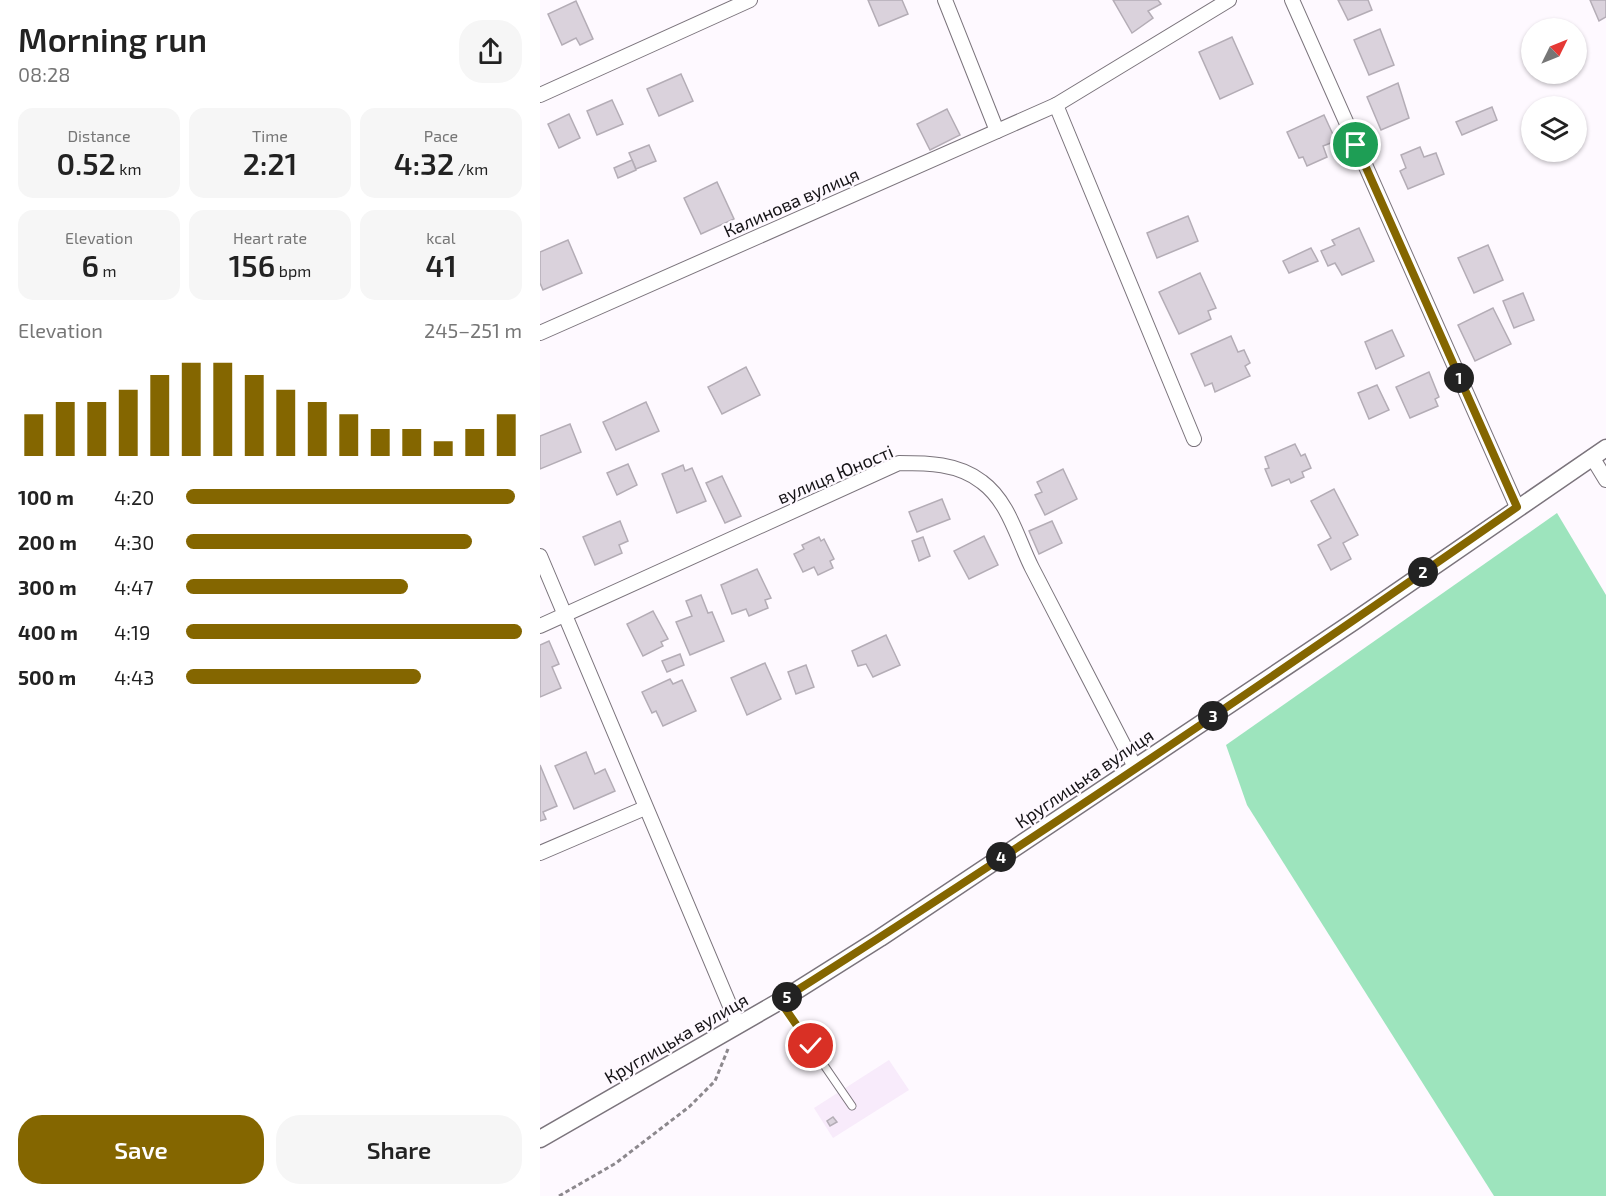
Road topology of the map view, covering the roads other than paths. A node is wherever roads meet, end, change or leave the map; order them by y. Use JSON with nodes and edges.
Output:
{"nodes":[{"id":1,"x":750,"y":0,"type":"edge"},
{"id":2,"x":945,"y":0,"type":"edge"},
{"id":3,"x":1229,"y":0,"type":"edge"},
{"id":4,"x":1292,"y":0,"type":"edge"},
{"id":5,"x":540,"y":95,"type":"edge"},
{"id":6,"x":1056,"y":105,"type":"junction"},
{"id":7,"x":997,"y":131,"type":"junction"},
{"id":8,"x":540,"y":333,"type":"edge"},
{"id":9,"x":1194,"y":439,"type":"dead end"},
{"id":10,"x":1599,"y":452,"type":"edge"},
{"id":11,"x":1606,"y":480,"type":"edge"},
{"id":12,"x":1517,"y":507,"type":"junction"},
{"id":13,"x":540,"y":556,"type":"edge"},
{"id":14,"x":565,"y":615,"type":"junction"},
{"id":15,"x":540,"y":626,"type":"edge"},
{"id":16,"x":1135,"y":767,"type":"junction"},
{"id":17,"x":645,"y":808,"type":"junction"},
{"id":18,"x":540,"y":853,"type":"edge"},
{"id":19,"x":780,"y":1001,"type":"junction"},
{"id":20,"x":738,"y":1025,"type":"junction"},
{"id":21,"x":852,"y":1106,"type":"dead end"},
{"id":22,"x":540,"y":1139,"type":"edge"}],
"edges":[{"from":1,"to":5,"type":"street"},
{"from":2,"to":7,"type":"street"},
{"from":3,"to":6,"type":"street","name":"Калинова вулиця"},
{"from":4,"to":12,"type":"street"},
{"from":6,"to":7,"type":"street","name":"Калинова вулиця"},
{"from":6,"to":9,"type":"street"},
{"from":7,"to":8,"type":"street","name":"Калинова вулиця"},
{"from":10,"to":11,"type":"street"},
{"from":10,"to":12,"type":"street","name":"Круглицька вулиця"},
{"from":12,"to":16,"type":"street","name":"Круглицька вулиця"},
{"from":13,"to":14,"type":"street"},
{"from":14,"to":15,"type":"street","name":"вулиця Юності"},
{"from":14,"to":16,"type":"street","name":"вулиця Юності"},
{"from":14,"to":17,"type":"street"},
{"from":16,"to":19,"type":"street","name":"Круглицька вулиця"},
{"from":17,"to":18,"type":"street"},
{"from":17,"to":20,"type":"street"},
{"from":19,"to":20,"type":"street","name":"Круглицька вулиця"},
{"from":19,"to":21,"type":"lane"},
{"from":20,"to":22,"type":"street","name":"Круглицька вулиця"}]}
